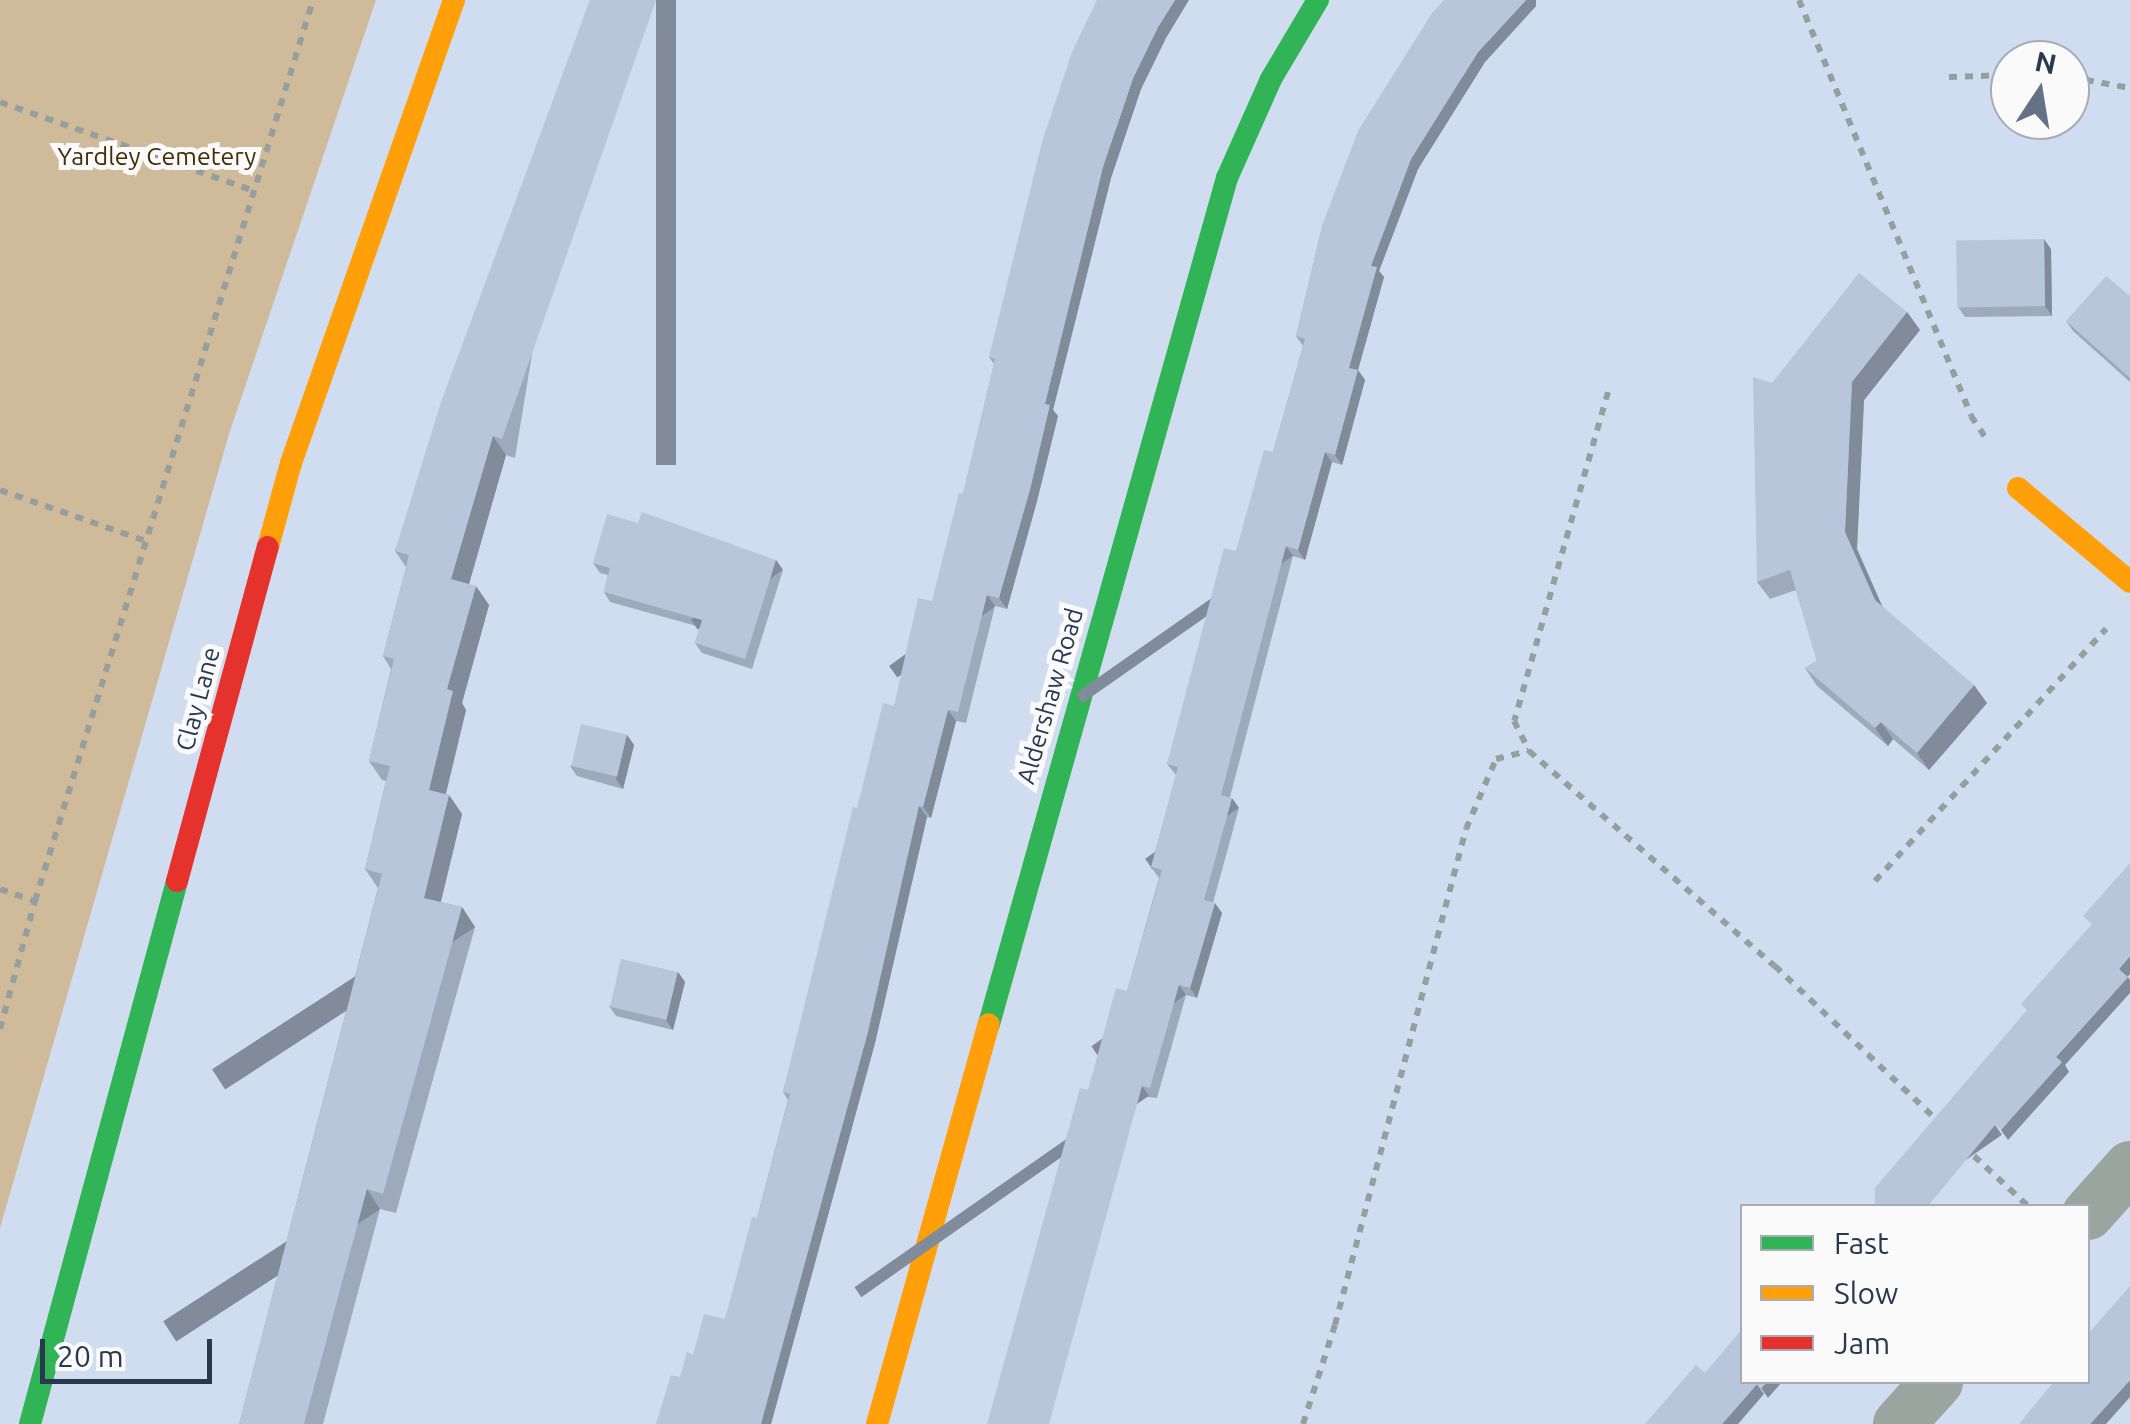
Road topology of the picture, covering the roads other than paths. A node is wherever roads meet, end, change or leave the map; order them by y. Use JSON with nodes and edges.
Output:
{"nodes":[{"id":1,"x":454,"y":0,"type":"edge"},
{"id":2,"x":1318,"y":0,"type":"edge"},
{"id":3,"x":2018,"y":488,"type":"road end"},
{"id":4,"x":2130,"y":582,"type":"edge"},
{"id":5,"x":2130,"y":1167,"type":"edge"},
{"id":6,"x":2090,"y":1212,"type":"edge"},
{"id":7,"x":1936,"y":1384,"type":"edge"},
{"id":8,"x":30,"y":1424,"type":"edge"},
{"id":9,"x":878,"y":1424,"type":"edge"},
{"id":10,"x":1899,"y":1424,"type":"edge"}],
"edges":[{"from":1,"to":8,"type":"street","name":"Clay Lane"},
{"from":2,"to":9,"type":"street","name":"Aldershaw Road"},
{"from":3,"to":4,"type":"street"},
{"from":5,"to":6,"type":"street"},
{"from":7,"to":10,"type":"street"}]}
